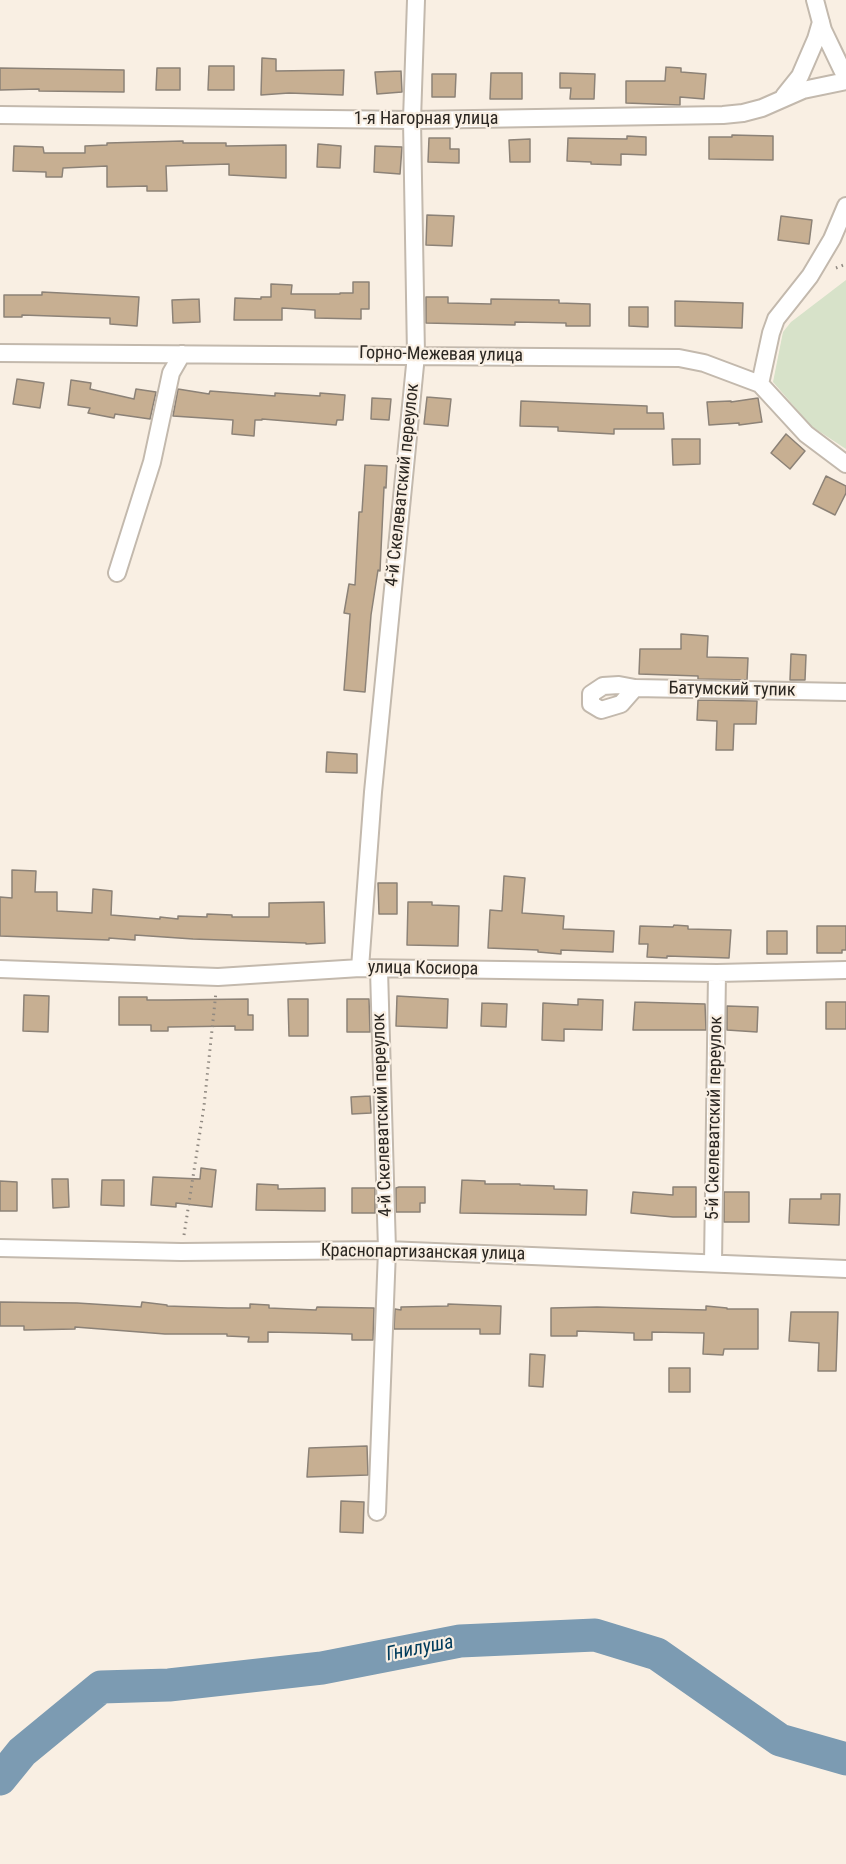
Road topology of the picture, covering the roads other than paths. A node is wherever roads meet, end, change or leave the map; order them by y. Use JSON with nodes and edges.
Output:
{"nodes":[{"id":1,"x":416,"y":0,"type":"edge"},
{"id":2,"x":815,"y":0,"type":"edge"},
{"id":3,"x":821,"y":22,"type":"junction"},
{"id":4,"x":846,"y":80,"type":"edge"},
{"id":5,"x":783,"y":98,"type":"junction"},
{"id":6,"x":0,"y":116,"type":"edge"},
{"id":7,"x":412,"y":120,"type":"junction"},
{"id":8,"x":846,"y":206,"type":"edge"},
{"id":9,"x":0,"y":353,"type":"edge"},
{"id":10,"x":182,"y":354,"type":"junction"},
{"id":11,"x":416,"y":355,"type":"junction"},
{"id":12,"x":760,"y":384,"type":"junction"},
{"id":13,"x":846,"y":464,"type":"edge"},
{"id":14,"x":117,"y":573,"type":"dead end"},
{"id":15,"x":627,"y":686,"type":"dead end"},
{"id":16,"x":846,"y":692,"type":"edge"},
{"id":17,"x":360,"y":968,"type":"junction"},
{"id":18,"x":0,"y":969,"type":"edge"},
{"id":19,"x":379,"y":970,"type":"junction"},
{"id":20,"x":846,"y":970,"type":"edge"},
{"id":21,"x":717,"y":973,"type":"junction"},
{"id":22,"x":0,"y":1248,"type":"edge"},
{"id":23,"x":387,"y":1250,"type":"junction"},
{"id":24,"x":713,"y":1263,"type":"junction"},
{"id":25,"x":846,"y":1269,"type":"edge"},
{"id":26,"x":377,"y":1512,"type":"dead end"}],
"edges":[{"from":1,"to":7,"type":"street","name":"4-й Скелеватский переулок"},
{"from":2,"to":3,"type":"street"},
{"from":3,"to":4,"type":"street"},
{"from":3,"to":5,"type":"street"},
{"from":4,"to":5,"type":"street","name":"1-я Нагорная улица"},
{"from":5,"to":7,"type":"street","name":"1-я Нагорная улица"},
{"from":6,"to":7,"type":"street","name":"1-я Нагорная улица"},
{"from":7,"to":11,"type":"street","name":"4-й Скелеватский переулок"},
{"from":8,"to":12,"type":"street"},
{"from":9,"to":10,"type":"street","name":"Горно-Межевая улица"},
{"from":10,"to":11,"type":"street","name":"Горно-Межевая улица"},
{"from":10,"to":14,"type":"street"},
{"from":11,"to":12,"type":"street","name":"Горно-Межевая улица"},
{"from":11,"to":17,"type":"street","name":"4-й Скелеватский переулок"},
{"from":12,"to":13,"type":"street","name":"Горно-Межевая улица"},
{"from":15,"to":16,"type":"street","name":"Батумский тупик"},
{"from":17,"to":18,"type":"street","name":"улица Косиора"},
{"from":17,"to":19,"type":"street","name":"улица Косиора"},
{"from":19,"to":21,"type":"street","name":"улица Косиора"},
{"from":19,"to":23,"type":"street","name":"4-й Скелеватский переулок"},
{"from":20,"to":21,"type":"street","name":"улица Косиора"},
{"from":21,"to":24,"type":"street","name":"5-й Скелеватский переулок"},
{"from":22,"to":23,"type":"street","name":"Краснопартизанская улица"},
{"from":23,"to":24,"type":"street","name":"Краснопартизанская улица"},
{"from":23,"to":26,"type":"street","name":"4-й Скелеватский переулок"},
{"from":24,"to":25,"type":"street","name":"Краснопартизанская улица"}]}
